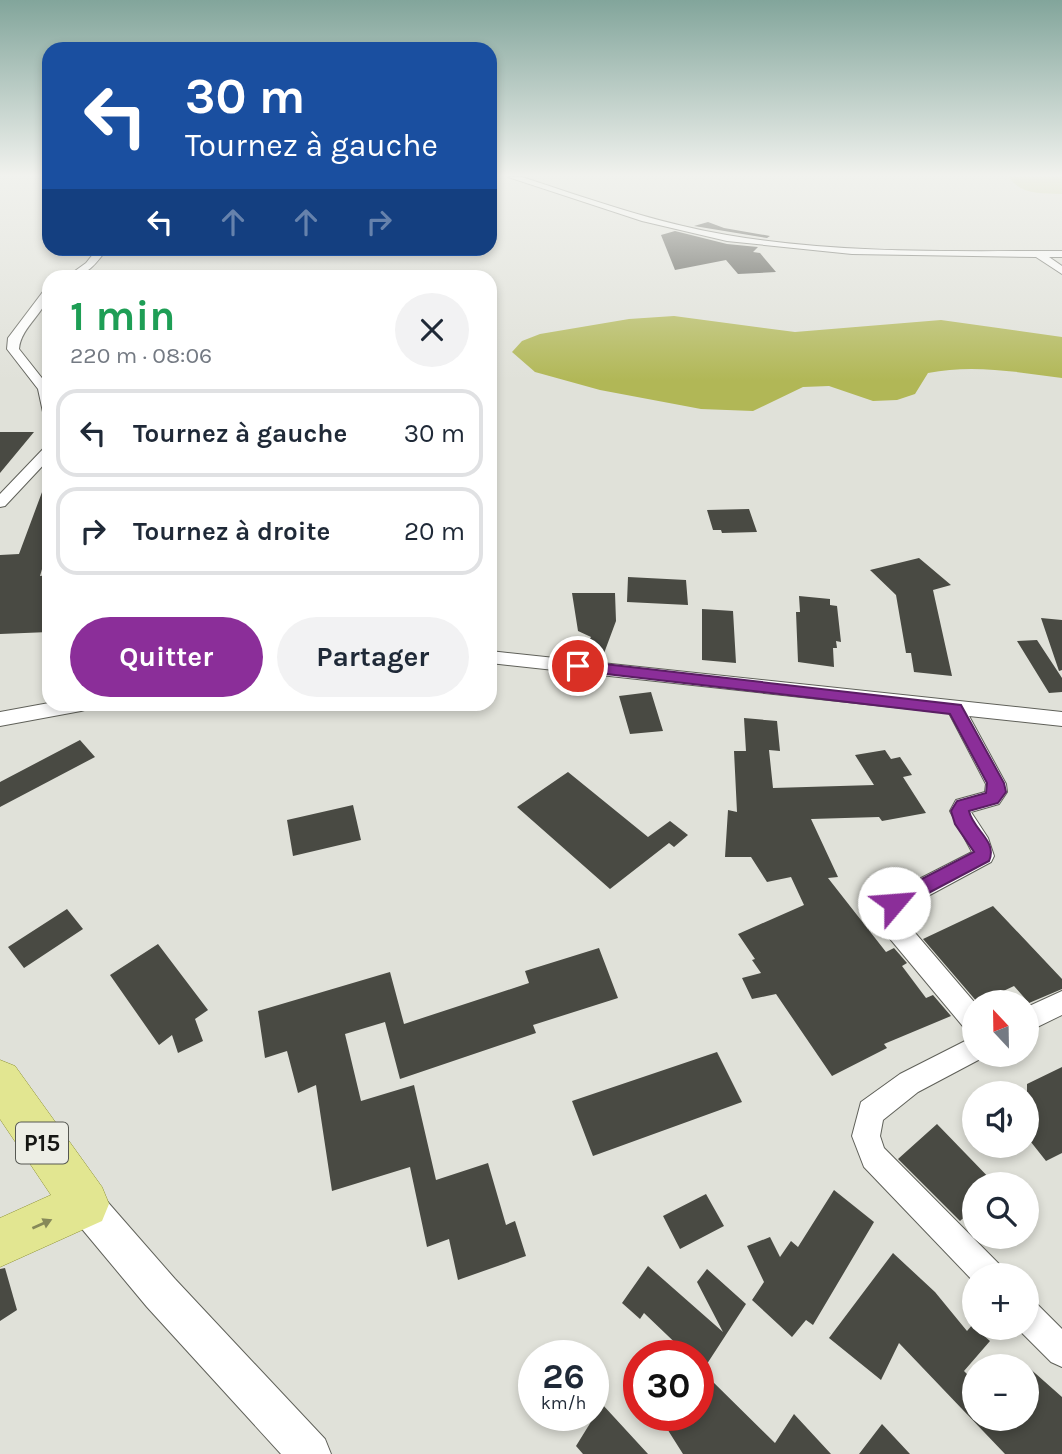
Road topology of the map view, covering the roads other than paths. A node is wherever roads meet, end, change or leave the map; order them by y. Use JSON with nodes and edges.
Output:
{"nodes":[{"id":1,"x":787,"y":245,"type":"edge"},
{"id":2,"x":1038,"y":254,"type":"junction"},
{"id":3,"x":1062,"y":254,"type":"edge"},
{"id":4,"x":97,"y":256,"type":"edge"},
{"id":5,"x":82,"y":270,"type":"edge"},
{"id":6,"x":1062,"y":271,"type":"edge"},
{"id":7,"x":42,"y":300,"type":"edge"},
{"id":8,"x":42,"y":386,"type":"edge"},
{"id":9,"x":42,"y":459,"type":"edge"},
{"id":10,"x":0,"y":503,"type":"edge"},
{"id":11,"x":497,"y":658,"type":"edge"},
{"id":12,"x":956,"y":709,"type":"junction"},
{"id":13,"x":43,"y":711,"type":"edge"},
{"id":14,"x":0,"y":719,"type":"edge"},
{"id":15,"x":1062,"y":719,"type":"edge"},
{"id":16,"x":1062,"y":1002,"type":"edge"},
{"id":17,"x":962,"y":1007,"type":"edge"},
{"id":18,"x":1040,"y":1013,"type":"edge"},
{"id":19,"x":962,"y":1055,"type":"edge"},
{"id":20,"x":0,"y":1081,"type":"edge"},
{"id":21,"x":85,"y":1204,"type":"junction"},
{"id":22,"x":0,"y":1243,"type":"edge"},
{"id":23,"x":976,"y":1263,"type":"edge"},
{"id":24,"x":1039,"y":1327,"type":"edge"},
{"id":25,"x":1062,"y":1351,"type":"edge"},
{"id":26,"x":310,"y":1454,"type":"edge"}],
"edges":[{"from":1,"to":2,"type":"street"},
{"from":2,"to":3,"type":"street"},
{"from":2,"to":6,"type":"street"},
{"from":4,"to":5,"type":"street"},
{"from":7,"to":8,"type":"street"},
{"from":9,"to":10,"type":"street"},
{"from":11,"to":12,"type":"street"},
{"from":12,"to":15,"type":"street"},
{"from":12,"to":17,"type":"street"},
{"from":13,"to":14,"type":"street"},
{"from":16,"to":18,"type":"street"},
{"from":19,"to":23,"type":"street"},
{"from":20,"to":21,"type":"main road","number":"P15"},
{"from":22,"to":21,"type":"main road","one_way":true},
{"from":21,"to":26,"type":"street"},
{"from":24,"to":25,"type":"street"}]}
